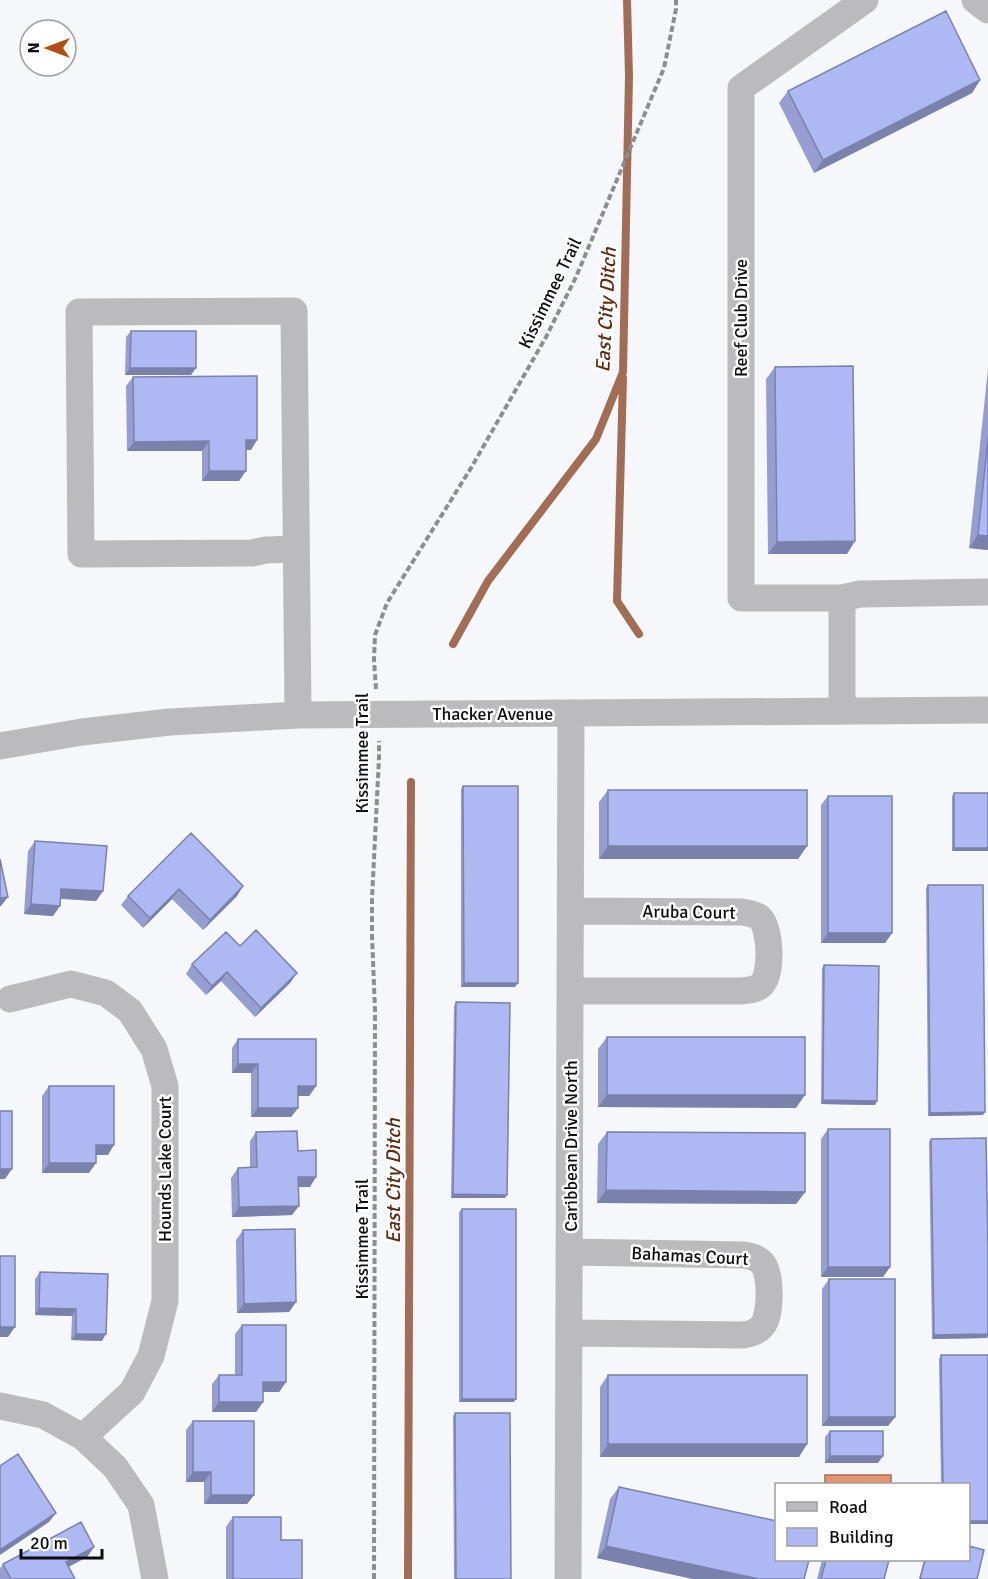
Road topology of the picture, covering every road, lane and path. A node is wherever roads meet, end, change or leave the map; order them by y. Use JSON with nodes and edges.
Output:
{"nodes":[{"id":1,"x":676,"y":0,"type":"edge"},
{"id":2,"x":865,"y":0,"type":"edge"},
{"id":3,"x":975,"y":0,"type":"edge"},
{"id":4,"x":988,"y":10,"type":"edge"},
{"id":5,"x":296,"y":549,"type":"junction"},
{"id":6,"x":988,"y":592,"type":"edge"},
{"id":7,"x":842,"y":598,"type":"junction"},
{"id":8,"x":842,"y":710,"type":"junction"},
{"id":9,"x":988,"y":710,"type":"edge"},
{"id":10,"x":572,"y":713,"type":"junction"},
{"id":11,"x":377,"y":714,"type":"junction"},
{"id":12,"x":298,"y":715,"type":"junction"},
{"id":13,"x":0,"y":746,"type":"edge"},
{"id":14,"x":571,"y":911,"type":"junction"},
{"id":15,"x":571,"y":991,"type":"junction"},
{"id":16,"x":10,"y":999,"type":"dead end"},
{"id":17,"x":571,"y":1252,"type":"junction"},
{"id":18,"x":570,"y":1333,"type":"junction"},
{"id":19,"x":0,"y":1406,"type":"edge"},
{"id":20,"x":83,"y":1437,"type":"junction"},
{"id":21,"x":155,"y":1579,"type":"edge"},
{"id":22,"x":374,"y":1579,"type":"edge"},
{"id":23,"x":568,"y":1579,"type":"edge"}],
"edges":[{"from":1,"to":11,"type":"path","name":"Kissimmee Trail"},
{"from":2,"to":7,"type":"street","name":"Reef Club Drive"},
{"from":3,"to":4,"type":"street"},
{"from":5,"to":5,"type":"street"},
{"from":5,"to":12,"type":"street"},
{"from":6,"to":7,"type":"street","name":"Reef Club Drive"},
{"from":7,"to":8,"type":"street"},
{"from":8,"to":9,"type":"street","name":"Thacker Avenue"},
{"from":8,"to":10,"type":"street","name":"Thacker Avenue"},
{"from":10,"to":11,"type":"street","name":"Thacker Avenue"},
{"from":10,"to":14,"type":"street","name":"Caribbean Drive North"},
{"from":11,"to":12,"type":"street","name":"Thacker Avenue"},
{"from":11,"to":22,"type":"path","name":"Kissimmee Trail"},
{"from":12,"to":13,"type":"street","name":"Thacker Avenue"},
{"from":14,"to":15,"type":"street","name":"Caribbean Drive North"},
{"from":14,"to":15,"type":"street","name":"Aruba Court"},
{"from":15,"to":17,"type":"street","name":"Caribbean Drive North"},
{"from":16,"to":20,"type":"street","name":"Hounds Lake Court"},
{"from":17,"to":18,"type":"street","name":"Caribbean Drive North"},
{"from":17,"to":18,"type":"street","name":"Bahamas Court"},
{"from":18,"to":23,"type":"street","name":"Caribbean Drive North"},
{"from":19,"to":20,"type":"street"},
{"from":20,"to":21,"type":"street"}]}
